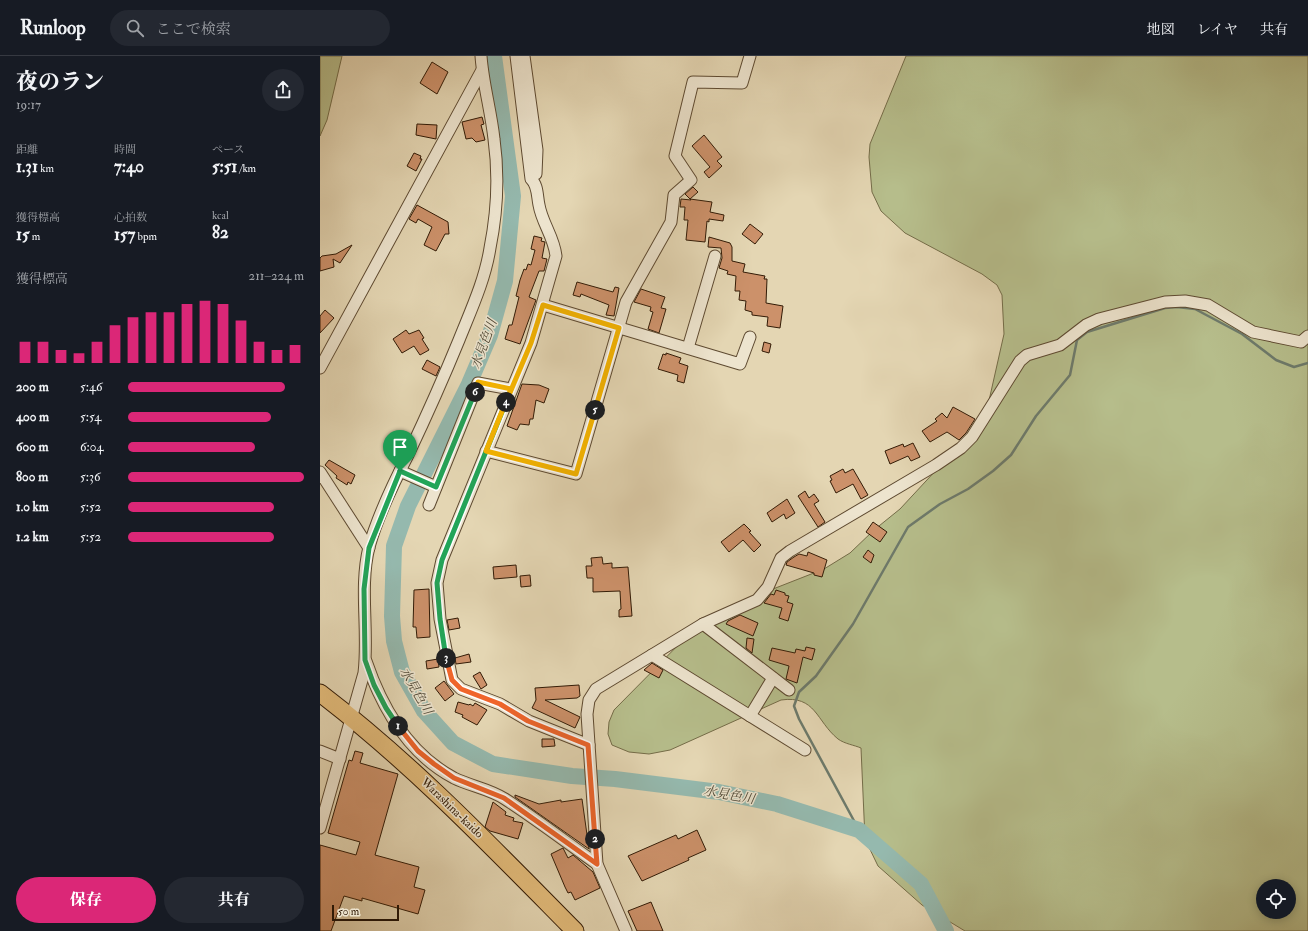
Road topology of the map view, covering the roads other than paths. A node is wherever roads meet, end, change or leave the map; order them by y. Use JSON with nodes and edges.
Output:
{"nodes":[{"id":1,"x":481,"y":56,"type":"edge"},
{"id":2,"x":516,"y":56,"type":"edge"},
{"id":3,"x":524,"y":56,"type":"edge"},
{"id":4,"x":750,"y":56,"type":"edge"},
{"id":5,"x":482,"y":70,"type":"junction"},
{"id":6,"x":535,"y":182,"type":"junction"},
{"id":7,"x":715,"y":256,"type":"dead end"},
{"id":8,"x":543,"y":305,"type":"junction"},
{"id":9,"x":619,"y":328,"type":"junction"},
{"id":10,"x":1308,"y":336,"type":"edge"},
{"id":11,"x":750,"y":337,"type":"dead end"},
{"id":12,"x":688,"y":348,"type":"junction"},
{"id":13,"x":320,"y":368,"type":"edge"},
{"id":14,"x":511,"y":389,"type":"junction"},
{"id":15,"x":486,"y":451,"type":"junction"},
{"id":16,"x":320,"y":472,"type":"edge"},
{"id":17,"x":403,"y":473,"type":"junction"},
{"id":18,"x":436,"y":487,"type":"junction"},
{"id":19,"x":430,"y":505,"type":"dead end"},
{"id":20,"x":369,"y":548,"type":"junction"},
{"id":21,"x":703,"y":624,"type":"junction"},
{"id":22,"x":652,"y":655,"type":"junction"},
{"id":23,"x":365,"y":660,"type":"junction"},
{"id":24,"x":773,"y":678,"type":"junction"},
{"id":25,"x":789,"y":690,"type":"dead end"},
{"id":26,"x":320,"y":693,"type":"edge"},
{"id":27,"x":750,"y":716,"type":"junction"},
{"id":28,"x":352,"y":717,"type":"junction"},
{"id":29,"x":589,"y":750,"type":"junction"},
{"id":30,"x":805,"y":750,"type":"dead end"},
{"id":31,"x":320,"y":751,"type":"edge"},
{"id":32,"x":340,"y":759,"type":"junction"},
{"id":33,"x":320,"y":828,"type":"edge"},
{"id":34,"x":597,"y":864,"type":"junction"},
{"id":35,"x":575,"y":931,"type":"edge"},
{"id":36,"x":626,"y":931,"type":"edge"}],
"edges":[{"from":1,"to":5,"type":"street"},
{"from":2,"to":6,"type":"street"},
{"from":3,"to":6,"type":"street"},
{"from":4,"to":9,"type":"street"},
{"from":5,"to":13,"type":"street"},
{"from":5,"to":17,"type":"street"},
{"from":6,"to":8,"type":"street"},
{"from":7,"to":12,"type":"street"},
{"from":8,"to":9,"type":"street"},
{"from":8,"to":14,"type":"street"},
{"from":9,"to":12,"type":"street"},
{"from":9,"to":15,"type":"street"},
{"from":10,"to":21,"type":"street"},
{"from":11,"to":12,"type":"street"},
{"from":14,"to":15,"type":"street"},
{"from":14,"to":18,"type":"street"},
{"from":15,"to":29,"type":"street"},
{"from":16,"to":20,"type":"street"},
{"from":17,"to":18,"type":"street"},
{"from":17,"to":20,"type":"street"},
{"from":18,"to":19,"type":"street"},
{"from":20,"to":23,"type":"street"},
{"from":21,"to":22,"type":"street"},
{"from":21,"to":24,"type":"street"},
{"from":22,"to":27,"type":"street"},
{"from":22,"to":29,"type":"street"},
{"from":23,"to":28,"type":"street"},
{"from":23,"to":34,"type":"street"},
{"from":24,"to":25,"type":"street"},
{"from":24,"to":27,"type":"street"},
{"from":26,"to":28,"type":"highway","name":"Warashina-kaido"},
{"from":27,"to":30,"type":"street"},
{"from":28,"to":32,"type":"street"},
{"from":28,"to":35,"type":"highway","name":"Warashina-kaido"},
{"from":29,"to":34,"type":"street"},
{"from":31,"to":32,"type":"street"},
{"from":32,"to":33,"type":"street"},
{"from":34,"to":36,"type":"street"}]}
